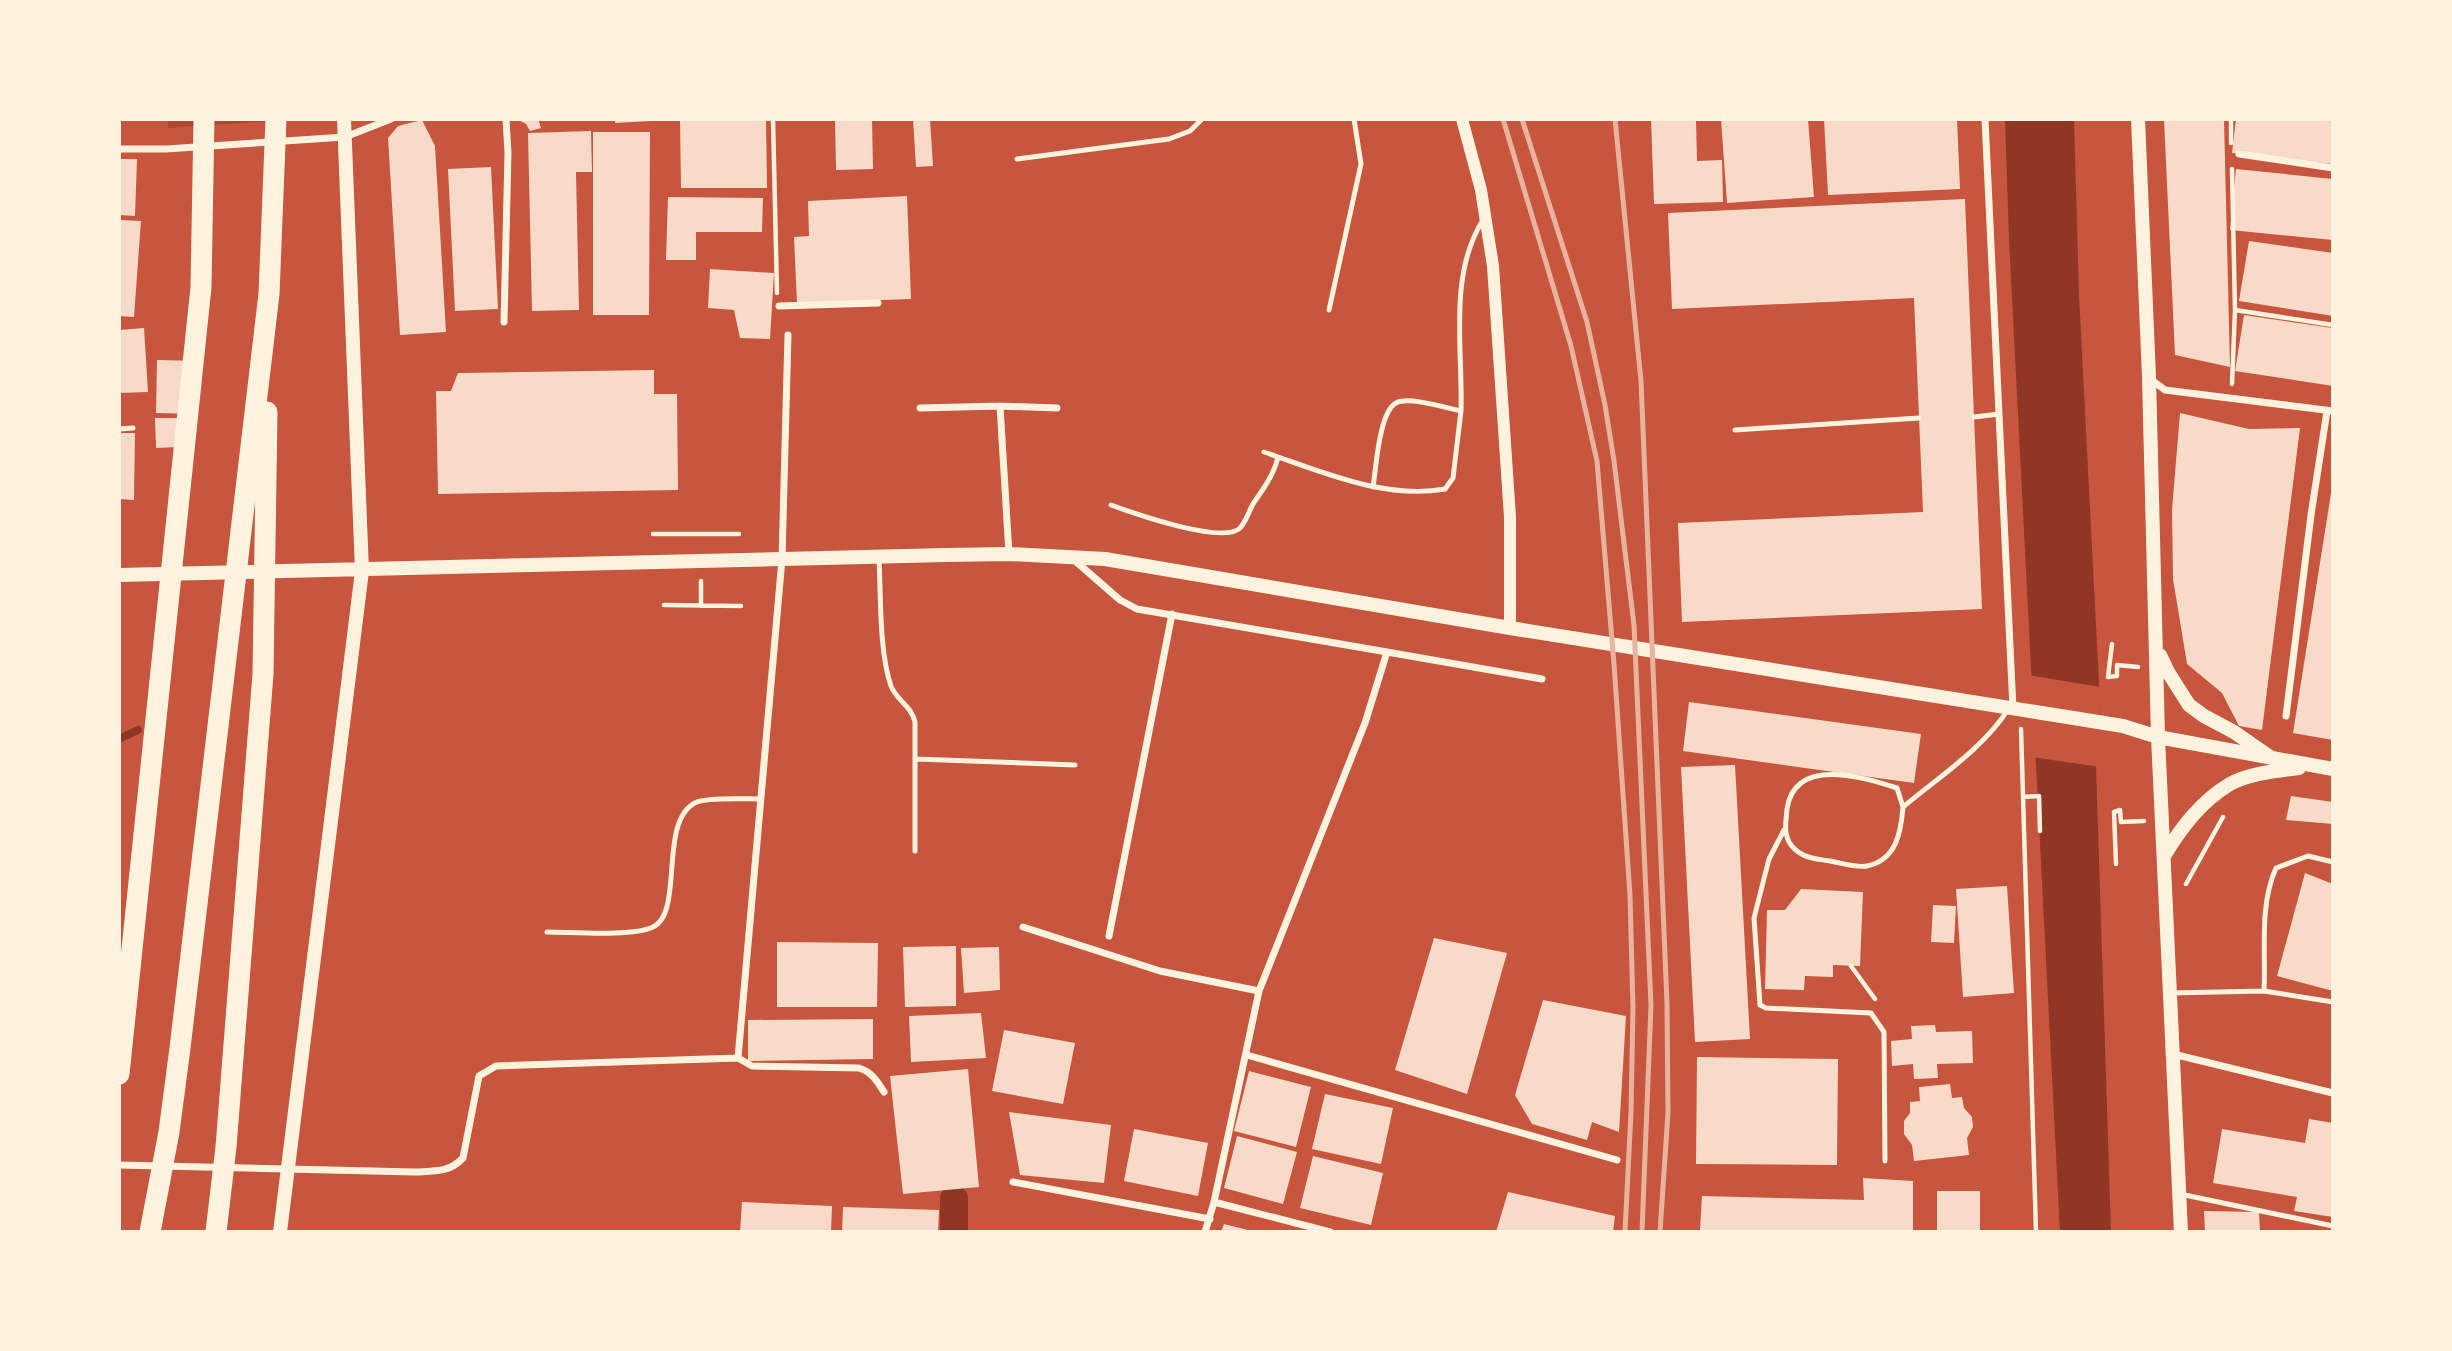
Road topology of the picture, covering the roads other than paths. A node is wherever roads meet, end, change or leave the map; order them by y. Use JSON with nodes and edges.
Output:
{"nodes":[{"id":1,"x":204,"y":119,"type":"edge"},
{"id":2,"x":276,"y":119,"type":"edge"},
{"id":3,"x":344,"y":119,"type":"edge"},
{"id":4,"x":391,"y":119,"type":"edge"},
{"id":5,"x":506,"y":119,"type":"edge"},
{"id":6,"x":1202,"y":119,"type":"edge"},
{"id":7,"x":1353,"y":119,"type":"edge"},
{"id":8,"x":1462,"y":119,"type":"edge"},
{"id":9,"x":1985,"y":119,"type":"edge"},
{"id":10,"x":2138,"y":119,"type":"edge"},
{"id":11,"x":345,"y":137,"type":"junction"},
{"id":12,"x":119,"y":149,"type":"edge"},
{"id":13,"x":2239,"y":154,"type":"dead end"},
{"id":14,"x":1017,"y":159,"type":"dead end"},
{"id":15,"x":2333,"y":168,"type":"edge"},
{"id":16,"x":1485,"y":216,"type":"junction"},
{"id":17,"x":270,"y":294,"type":"junction"},
{"id":18,"x":878,"y":303,"type":"dead end"},
{"id":19,"x":779,"y":306,"type":"road end"},
{"id":20,"x":1329,"y":310,"type":"dead end"},
{"id":21,"x":504,"y":322,"type":"dead end"},
{"id":22,"x":788,"y":335,"type":"dead end"},
{"id":23,"x":2149,"y":377,"type":"junction"},
{"id":24,"x":1000,"y":406,"type":"junction"},
{"id":25,"x":920,"y":408,"type":"dead end"},
{"id":26,"x":1057,"y":408,"type":"dead end"},
{"id":27,"x":1461,"y":411,"type":"junction"},
{"id":28,"x":2330,"y":411,"type":"edge"},
{"id":29,"x":1999,"y":414,"type":"junction"},
{"id":30,"x":1974,"y":417,"type":"dead end"},
{"id":31,"x":1919,"y":418,"type":"dead end"},
{"id":32,"x":133,"y":428,"type":"dead end"},
{"id":33,"x":119,"y":429,"type":"edge"},
{"id":34,"x":1735,"y":430,"type":"dead end"},
{"id":35,"x":1264,"y":452,"type":"dead end"},
{"id":36,"x":1278,"y":457,"type":"junction"},
{"id":37,"x":1374,"y":487,"type":"junction"},
{"id":38,"x":1111,"y":505,"type":"dead end"},
{"id":39,"x":1009,"y":554,"type":"junction"},
{"id":40,"x":1069,"y":555,"type":"junction"},
{"id":41,"x":879,"y":556,"type":"junction"},
{"id":42,"x":782,"y":559,"type":"junction"},
{"id":43,"x":362,"y":570,"type":"junction"},
{"id":44,"x":119,"y":575,"type":"edge"},
{"id":45,"x":1172,"y":614,"type":"junction"},
{"id":46,"x":1510,"y":628,"type":"junction"},
{"id":47,"x":2156,"y":644,"type":"junction"},
{"id":48,"x":1388,"y":653,"type":"junction"},
{"id":49,"x":1542,"y":679,"type":"dead end"},
{"id":50,"x":2014,"y":709,"type":"junction"},
{"id":51,"x":2286,"y":716,"type":"dead end"},
{"id":52,"x":2158,"y":737,"type":"junction"},
{"id":53,"x":916,"y":759,"type":"junction"},
{"id":54,"x":2274,"y":760,"type":"junction"},
{"id":55,"x":1075,"y":765,"type":"dead end"},
{"id":56,"x":2315,"y":766,"type":"junction"},
{"id":57,"x":2333,"y":769,"type":"edge"},
{"id":58,"x":761,"y":799,"type":"junction"},
{"id":59,"x":1903,"y":807,"type":"junction"},
{"id":60,"x":1784,"y":830,"type":"junction"},
{"id":61,"x":915,"y":851,"type":"dead end"},
{"id":62,"x":2164,"y":856,"type":"junction"},
{"id":63,"x":2333,"y":862,"type":"edge"},
{"id":64,"x":1023,"y":927,"type":"dead end"},
{"id":65,"x":547,"y":932,"type":"dead end"},
{"id":66,"x":1109,"y":936,"type":"dead end"},
{"id":67,"x":2264,"y":991,"type":"junction"},
{"id":68,"x":1259,"y":992,"type":"junction"},
{"id":69,"x":2170,"y":993,"type":"junction"},
{"id":70,"x":2333,"y":1002,"type":"edge"},
{"id":71,"x":2172,"y":1054,"type":"junction"},
{"id":72,"x":1247,"y":1055,"type":"junction"},
{"id":73,"x":738,"y":1058,"type":"junction"},
{"id":74,"x":119,"y":1074,"type":"edge"},
{"id":75,"x":884,"y":1092,"type":"dead end"},
{"id":76,"x":2333,"y":1093,"type":"edge"},
{"id":77,"x":1617,"y":1160,"type":"dead end"},
{"id":78,"x":1885,"y":1161,"type":"dead end"},
{"id":79,"x":119,"y":1165,"type":"edge"},
{"id":80,"x":289,"y":1170,"type":"junction"},
{"id":81,"x":1013,"y":1182,"type":"dead end"},
{"id":82,"x":2180,"y":1194,"type":"junction"},
{"id":83,"x":1214,"y":1202,"type":"junction"},
{"id":84,"x":1210,"y":1219,"type":"junction"},
{"id":85,"x":2333,"y":1226,"type":"edge"},
{"id":86,"x":150,"y":1232,"type":"edge"},
{"id":87,"x":216,"y":1232,"type":"edge"},
{"id":88,"x":280,"y":1232,"type":"edge"},
{"id":89,"x":1205,"y":1232,"type":"edge"},
{"id":90,"x":1329,"y":1232,"type":"edge"},
{"id":91,"x":2182,"y":1232,"type":"edge"}],
"edges":[{"from":1,"to":74,"type":"highway"},
{"from":2,"to":17,"type":"highway"},
{"from":3,"to":11,"type":"main road"},
{"from":4,"to":11,"type":"street"},
{"from":5,"to":21,"type":"street"},
{"from":6,"to":14,"type":"lane"},
{"from":7,"to":20,"type":"lane"},
{"from":8,"to":16,"type":"street"},
{"from":9,"to":29,"type":"street"},
{"from":10,"to":23,"type":"main road"},
{"from":11,"to":12,"type":"street"},
{"from":11,"to":43,"type":"main road"},
{"from":13,"to":15,"type":"street"},
{"from":16,"to":27,"type":"lane"},
{"from":16,"to":46,"type":"street"},
{"from":17,"to":86,"type":"highway"},
{"from":17,"to":87,"type":"highway"},
{"from":18,"to":19,"type":"street"},
{"from":22,"to":42,"type":"street"},
{"from":23,"to":28,"type":"street"},
{"from":23,"to":47,"type":"main road"},
{"from":24,"to":25,"type":"street"},
{"from":24,"to":26,"type":"street"},
{"from":24,"to":39,"type":"street"},
{"from":27,"to":37,"type":"lane"},
{"from":27,"to":37,"type":"lane"},
{"from":28,"to":51,"type":"street"},
{"from":29,"to":30,"type":"lane"},
{"from":29,"to":50,"type":"street"},
{"from":31,"to":34,"type":"lane"},
{"from":32,"to":33,"type":"lane"},
{"from":35,"to":36,"type":"lane"},
{"from":36,"to":37,"type":"lane"},
{"from":36,"to":38,"type":"lane"},
{"from":39,"to":40,"type":"main road"},
{"from":39,"to":41,"type":"main road"},
{"from":40,"to":45,"type":"street"},
{"from":40,"to":46,"type":"main road"},
{"from":41,"to":42,"type":"main road"},
{"from":41,"to":53,"type":"lane"},
{"from":42,"to":43,"type":"main road"},
{"from":42,"to":58,"type":"street"},
{"from":43,"to":44,"type":"main road"},
{"from":43,"to":80,"type":"main road"},
{"from":45,"to":48,"type":"street"},
{"from":45,"to":66,"type":"street"},
{"from":46,"to":50,"type":"main road"},
{"from":47,"to":52,"type":"main road"},
{"from":47,"to":54,"type":"main road"},
{"from":48,"to":49,"type":"street"},
{"from":48,"to":68,"type":"street"},
{"from":50,"to":52,"type":"main road"},
{"from":50,"to":59,"type":"lane"},
{"from":52,"to":54,"type":"main road"},
{"from":52,"to":62,"type":"main road"},
{"from":53,"to":55,"type":"lane"},
{"from":53,"to":61,"type":"lane"},
{"from":54,"to":56,"type":"main road"},
{"from":56,"to":57,"type":"main road"},
{"from":56,"to":62,"type":"main road"},
{"from":58,"to":65,"type":"lane"},
{"from":58,"to":73,"type":"street"},
{"from":59,"to":60,"type":"lane"},
{"from":59,"to":60,"type":"lane"},
{"from":60,"to":78,"type":"lane"},
{"from":62,"to":69,"type":"main road"},
{"from":63,"to":67,"type":"lane"},
{"from":64,"to":68,"type":"street"},
{"from":67,"to":69,"type":"lane"},
{"from":67,"to":70,"type":"lane"},
{"from":68,"to":72,"type":"street"},
{"from":69,"to":71,"type":"main road"},
{"from":71,"to":76,"type":"street"},
{"from":71,"to":82,"type":"main road"},
{"from":72,"to":77,"type":"street"},
{"from":72,"to":83,"type":"street"},
{"from":73,"to":75,"type":"street"},
{"from":73,"to":80,"type":"street"},
{"from":79,"to":80,"type":"street"},
{"from":80,"to":88,"type":"main road"},
{"from":81,"to":84,"type":"street"},
{"from":82,"to":85,"type":"lane"},
{"from":82,"to":91,"type":"main road"},
{"from":83,"to":84,"type":"street"},
{"from":83,"to":90,"type":"street"},
{"from":84,"to":89,"type":"street"}]}
